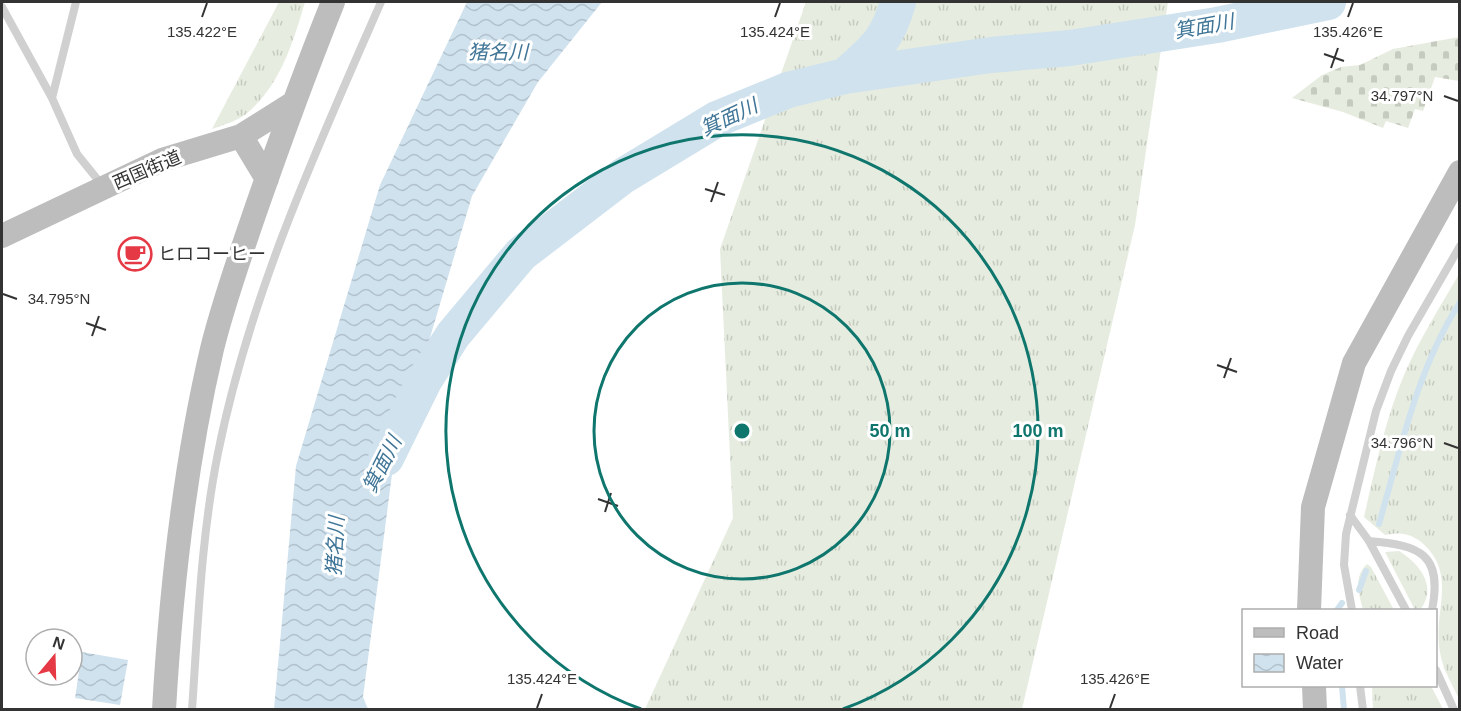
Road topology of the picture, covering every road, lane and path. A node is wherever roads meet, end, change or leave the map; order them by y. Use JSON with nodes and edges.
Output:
{"nodes":[{"id":1,"x":76,"y":2,"type":"edge"},
{"id":2,"x":333,"y":2,"type":"edge"},
{"id":3,"x":381,"y":2,"type":"edge"},
{"id":4,"x":2,"y":8,"type":"edge"},
{"id":5,"x":52,"y":98,"type":"junction"},
{"id":6,"x":292,"y":104,"type":"junction"},
{"id":7,"x":241,"y":136,"type":"junction"},
{"id":8,"x":1460,"y":172,"type":"edge"},
{"id":9,"x":267,"y":179,"type":"junction"},
{"id":10,"x":104,"y":188,"type":"junction"},
{"id":11,"x":2,"y":236,"type":"edge"},
{"id":12,"x":1460,"y":246,"type":"edge"},
{"id":13,"x":1350,"y":515,"type":"junction"},
{"id":14,"x":1369,"y":541,"type":"junction"},
{"id":15,"x":1309,"y":609,"type":"edge"},
{"id":16,"x":1352,"y":609,"type":"edge"},
{"id":17,"x":1405,"y":609,"type":"edge"},
{"id":18,"x":1432,"y":609,"type":"edge"},
{"id":19,"x":1437,"y":672,"type":"edge"},
{"id":20,"x":1314,"y":687,"type":"edge"},
{"id":21,"x":1360,"y":687,"type":"edge"},
{"id":22,"x":164,"y":710,"type":"edge"},
{"id":23,"x":192,"y":710,"type":"edge"},
{"id":24,"x":1316,"y":710,"type":"edge"},
{"id":25,"x":1363,"y":710,"type":"edge"},
{"id":26,"x":1454,"y":710,"type":"edge"}],
"edges":[{"from":1,"to":5,"type":"lane"},
{"from":2,"to":6,"type":"street"},
{"from":3,"to":23,"type":"lane"},
{"from":4,"to":5,"type":"lane"},
{"from":5,"to":10,"type":"lane"},
{"from":6,"to":7,"type":"street","name":"西国街道"},
{"from":6,"to":9,"type":"street"},
{"from":7,"to":9,"type":"street"},
{"from":7,"to":10,"type":"street","name":"西国街道"},
{"from":8,"to":15,"type":"street"},
{"from":9,"to":22,"type":"street"},
{"from":10,"to":11,"type":"street","name":"西国街道"},
{"from":12,"to":13,"type":"lane"},
{"from":13,"to":14,"type":"lane"},
{"from":13,"to":16,"type":"lane"},
{"from":14,"to":17,"type":"lane"},
{"from":14,"to":18,"type":"lane"},
{"from":19,"to":26,"type":"lane"},
{"from":20,"to":24,"type":"street"},
{"from":21,"to":25,"type":"lane"}]}
